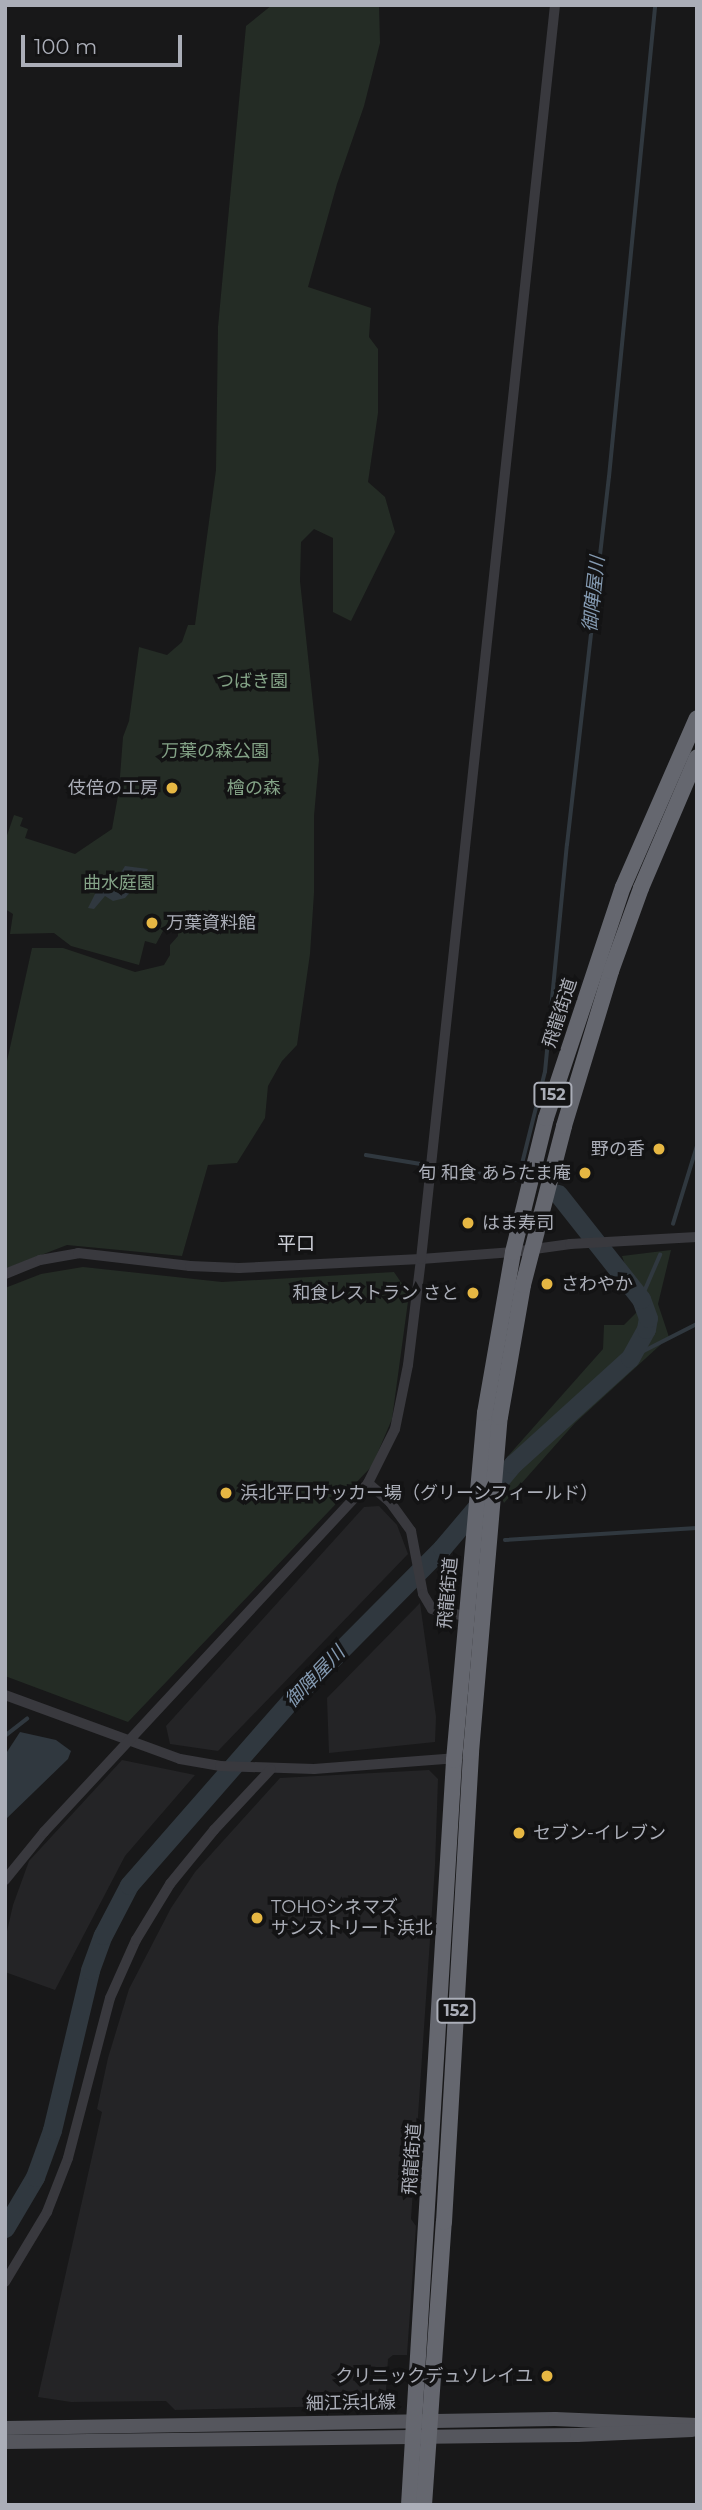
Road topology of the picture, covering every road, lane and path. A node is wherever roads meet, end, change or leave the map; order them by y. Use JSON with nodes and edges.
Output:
{"nodes":[{"id":1,"x":555,"y":5,"type":"edge"},
{"id":2,"x":697,"y":718,"type":"edge"},
{"id":3,"x":697,"y":757,"type":"edge"},
{"id":4,"x":697,"y":1237,"type":"edge"},
{"id":5,"x":531,"y":1248,"type":"junction"},
{"id":6,"x":513,"y":1252,"type":"junction"},
{"id":7,"x":421,"y":1259,"type":"junction"},
{"id":8,"x":5,"y":1274,"type":"edge"},
{"id":9,"x":368,"y":1483,"type":"junction"},
{"id":10,"x":465,"y":1616,"type":"junction"},
{"id":11,"x":5,"y":1695,"type":"edge"},
{"id":12,"x":128,"y":1740,"type":"junction"},
{"id":13,"x":471,"y":1752,"type":"junction"},
{"id":14,"x":454,"y":1760,"type":"junction"},
{"id":15,"x":266,"y":1769,"type":"junction"},
{"id":16,"x":5,"y":1880,"type":"edge"},
{"id":17,"x":5,"y":2282,"type":"edge"},
{"id":18,"x":697,"y":2427,"type":"edge"},
{"id":19,"x":5,"y":2428,"type":"edge"},
{"id":20,"x":421,"y":2429,"type":"junction"},
{"id":21,"x":166,"y":2433,"type":"junction"},
{"id":22,"x":5,"y":2442,"type":"edge"},
{"id":23,"x":409,"y":2505,"type":"edge"},
{"id":24,"x":424,"y":2505,"type":"edge"}],
"edges":[{"from":1,"to":7,"type":"street"},
{"from":2,"to":6,"type":"highway","name":"飛龍街道","number":"152"},
{"from":3,"to":5,"type":"highway","name":"飛龍街道","number":"152"},
{"from":4,"to":5,"type":"street"},
{"from":5,"to":6,"type":"street"},
{"from":5,"to":13,"type":"highway","name":"飛龍街道","number":"152"},
{"from":6,"to":7,"type":"street"},
{"from":6,"to":10,"type":"highway","name":"飛龍街道","number":"152"},
{"from":7,"to":8,"type":"street"},
{"from":7,"to":9,"type":"street"},
{"from":9,"to":10,"type":"street"},
{"from":9,"to":12,"type":"street"},
{"from":10,"to":14,"type":"highway","name":"飛龍街道","number":"152"},
{"from":11,"to":12,"type":"street"},
{"from":12,"to":15,"type":"street"},
{"from":12,"to":16,"type":"street"},
{"from":13,"to":14,"type":"street"},
{"from":13,"to":20,"type":"highway","name":"飛龍街道","number":"152"},
{"from":14,"to":15,"type":"street"},
{"from":14,"to":20,"type":"highway","name":"飛龍街道","number":"152"},
{"from":15,"to":17,"type":"street"},
{"from":18,"to":20,"type":"main road","name":"細江浜北線"},
{"from":19,"to":21,"type":"main road","name":"細江浜北線"},
{"from":20,"to":21,"type":"main road","name":"細江浜北線"},
{"from":20,"to":23,"type":"highway","name":"飛龍街道","number":"152"},
{"from":20,"to":24,"type":"highway","name":"飛龍街道","number":"152"},
{"from":21,"to":22,"type":"main road","name":"細江浜北線"}]}
